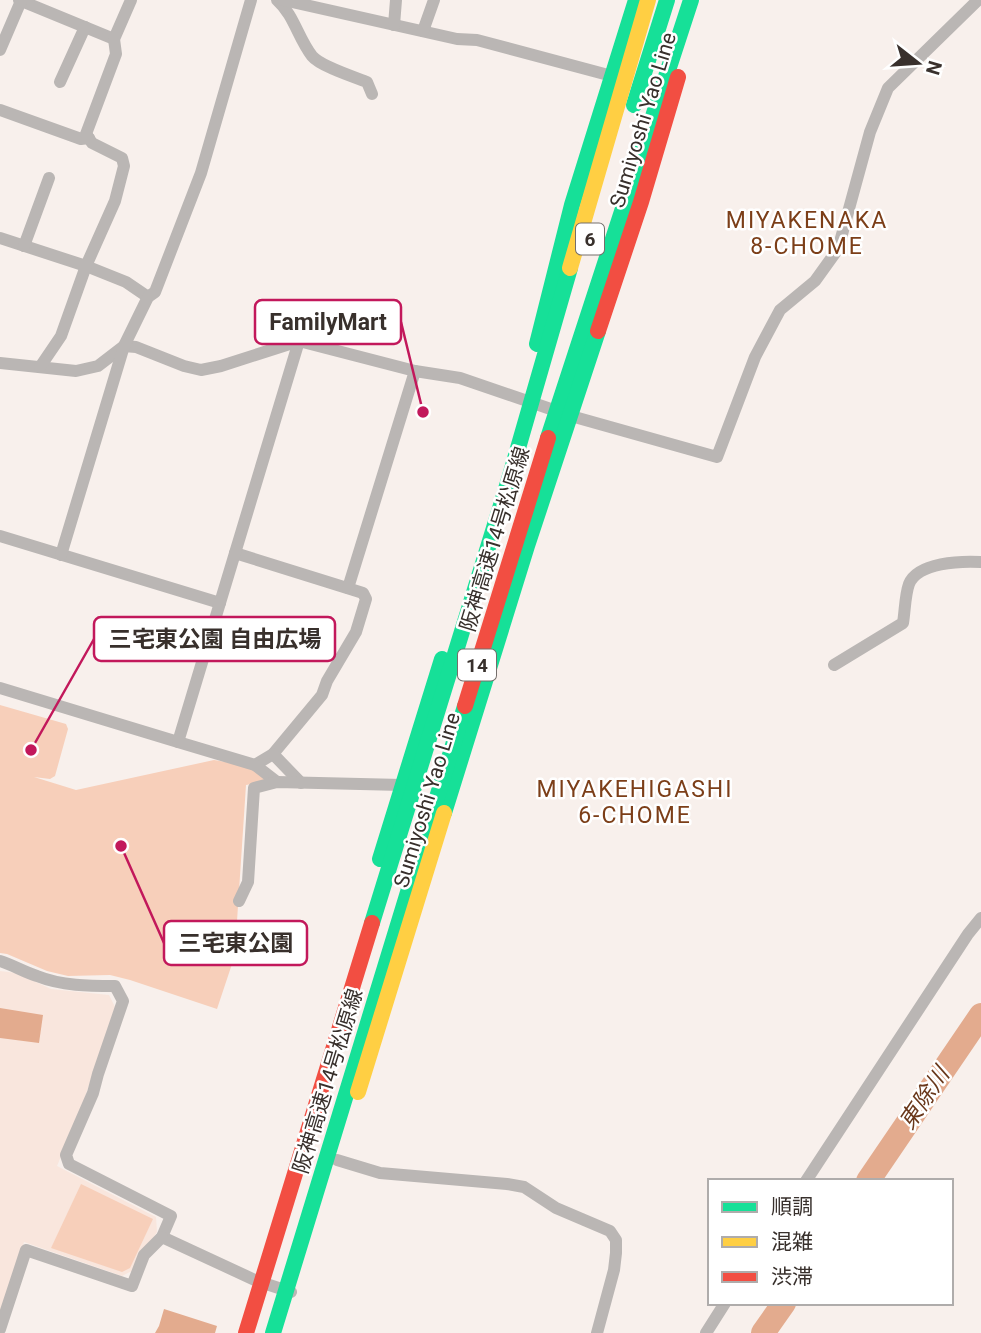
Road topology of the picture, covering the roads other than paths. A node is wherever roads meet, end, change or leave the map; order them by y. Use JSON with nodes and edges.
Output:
{"nodes":[{"id":1,"x":20,"y":0,"type":"edge"},
{"id":2,"x":131,"y":0,"type":"edge"},
{"id":3,"x":251,"y":0,"type":"edge"},
{"id":4,"x":276,"y":0,"type":"edge"},
{"id":5,"x":283,"y":0,"type":"edge"},
{"id":6,"x":345,"y":0,"type":"edge"},
{"id":7,"x":396,"y":0,"type":"edge"},
{"id":8,"x":433,"y":0,"type":"edge"},
{"id":9,"x":636,"y":0,"type":"edge"},
{"id":10,"x":648,"y":0,"type":"edge"},
{"id":11,"x":667,"y":0,"type":"edge"},
{"id":12,"x":691,"y":0,"type":"edge"},
{"id":13,"x":700,"y":0,"type":"edge"},
{"id":14,"x":978,"y":0,"type":"edge"},
{"id":15,"x":343,"y":14,"type":"junction"},
{"id":16,"x":394,"y":25,"type":"junction"},
{"id":17,"x":85,"y":27,"type":"junction"},
{"id":18,"x":423,"y":31,"type":"junction"},
{"id":19,"x":114,"y":39,"type":"junction"},
{"id":20,"x":0,"y":50,"type":"edge"},
{"id":21,"x":612,"y":76,"type":"junction"},
{"id":22,"x":60,"y":82,"type":"dead end"},
{"id":23,"x":372,"y":94,"type":"dead end"},
{"id":24,"x":0,"y":110,"type":"edge"},
{"id":25,"x":89,"y":138,"type":"junction"},
{"id":26,"x":49,"y":178,"type":"dead end"},
{"id":27,"x":0,"y":238,"type":"edge"},
{"id":28,"x":24,"y":246,"type":"junction"},
{"id":29,"x":86,"y":266,"type":"junction"},
{"id":30,"x":148,"y":297,"type":"junction"},
{"id":31,"x":299,"y":341,"type":"junction"},
{"id":32,"x":124,"y":346,"type":"junction"},
{"id":33,"x":0,"y":363,"type":"edge"},
{"id":34,"x":40,"y":367,"type":"junction"},
{"id":35,"x":415,"y":371,"type":"junction"},
{"id":36,"x":523,"y":400,"type":"junction"},
{"id":37,"x":571,"y":416,"type":"junction"},
{"id":38,"x":510,"y":476,"type":"junction"},
{"id":39,"x":0,"y":536,"type":"edge"},
{"id":40,"x":235,"y":553,"type":"junction"},
{"id":41,"x":61,"y":555,"type":"junction"},
{"id":42,"x":981,"y":562,"type":"edge"},
{"id":43,"x":348,"y":588,"type":"junction"},
{"id":44,"x":220,"y":603,"type":"junction"},
{"id":45,"x":834,"y":664,"type":"dead end"},
{"id":46,"x":0,"y":688,"type":"edge"},
{"id":47,"x":178,"y":743,"type":"junction"},
{"id":48,"x":273,"y":754,"type":"junction"},
{"id":49,"x":255,"y":765,"type":"junction"},
{"id":50,"x":277,"y":782,"type":"junction"},
{"id":51,"x":301,"y":783,"type":"junction"},
{"id":52,"x":402,"y":785,"type":"junction"},
{"id":53,"x":449,"y":800,"type":"junction"},
{"id":54,"x":239,"y":901,"type":"dead end"},
{"id":55,"x":981,"y":918,"type":"edge"},
{"id":56,"x":0,"y":961,"type":"edge"},
{"id":57,"x":337,"y":1160,"type":"junction"},
{"id":58,"x":807,"y":1179,"type":"edge"},
{"id":59,"x":162,"y":1237,"type":"junction"},
{"id":60,"x":257,"y":1281,"type":"junction"},
{"id":61,"x":295,"y":1293,"type":"junction"},
{"id":62,"x":724,"y":1305,"type":"edge"},
{"id":63,"x":0,"y":1329,"type":"edge"},
{"id":64,"x":244,"y":1333,"type":"edge"},
{"id":65,"x":272,"y":1333,"type":"edge"},
{"id":66,"x":282,"y":1333,"type":"edge"},
{"id":67,"x":597,"y":1333,"type":"edge"},
{"id":68,"x":706,"y":1333,"type":"edge"}],
"edges":[{"from":1,"to":17,"type":"street"},
{"from":1,"to":20,"type":"street"},
{"from":2,"to":19,"type":"street"},
{"from":3,"to":30,"type":"street"},
{"from":4,"to":23,"type":"street"},
{"from":5,"to":15,"type":"street"},
{"from":6,"to":15,"type":"street"},
{"from":7,"to":16,"type":"street"},
{"from":8,"to":18,"type":"street"},
{"from":9,"to":21,"type":"main road","name":"Sumiyoshi Yao Line"},
{"from":10,"to":38,"type":"main road","name":"阪神高速14号松原線","number":"14"},
{"from":11,"to":38,"type":"main road","number":"6"},
{"from":12,"to":65,"type":"main road","name":"阪神高速14号松原線","number":"14"},
{"from":13,"to":37,"type":"main road","name":"Sumiyoshi Yao Line"},
{"from":14,"to":37,"type":"street"},
{"from":15,"to":16,"type":"street"},
{"from":16,"to":18,"type":"street"},
{"from":17,"to":19,"type":"street"},
{"from":17,"to":22,"type":"street"},
{"from":18,"to":21,"type":"street"},
{"from":19,"to":25,"type":"street"},
{"from":21,"to":36,"type":"main road","name":"Sumiyoshi Yao Line"},
{"from":24,"to":25,"type":"street"},
{"from":25,"to":29,"type":"street"},
{"from":26,"to":28,"type":"street"},
{"from":27,"to":28,"type":"street"},
{"from":28,"to":29,"type":"street"},
{"from":29,"to":30,"type":"street"},
{"from":29,"to":34,"type":"street"},
{"from":30,"to":32,"type":"street"},
{"from":31,"to":32,"type":"street"},
{"from":31,"to":35,"type":"street"},
{"from":31,"to":40,"type":"street"},
{"from":32,"to":34,"type":"street"},
{"from":32,"to":41,"type":"street"},
{"from":33,"to":34,"type":"street"},
{"from":35,"to":36,"type":"street"},
{"from":35,"to":43,"type":"street"},
{"from":36,"to":37,"type":"street"},
{"from":36,"to":52,"type":"main road","name":"Sumiyoshi Yao Line"},
{"from":37,"to":53,"type":"main road","name":"Sumiyoshi Yao Line"},
{"from":38,"to":64,"type":"main road","name":"阪神高速14号松原線","number":"14"},
{"from":39,"to":41,"type":"street"},
{"from":40,"to":43,"type":"street"},
{"from":40,"to":44,"type":"street"},
{"from":41,"to":44,"type":"street"},
{"from":42,"to":45,"type":"street"},
{"from":43,"to":48,"type":"street"},
{"from":44,"to":47,"type":"street"},
{"from":46,"to":47,"type":"street"},
{"from":47,"to":49,"type":"street"},
{"from":48,"to":49,"type":"street"},
{"from":48,"to":51,"type":"street"},
{"from":49,"to":50,"type":"street"},
{"from":50,"to":51,"type":"street"},
{"from":50,"to":54,"type":"street"},
{"from":51,"to":52,"type":"street"},
{"from":52,"to":53,"type":"street"},
{"from":52,"to":60,"type":"main road","name":"Sumiyoshi Yao Line"},
{"from":53,"to":57,"type":"main road","name":"Sumiyoshi Yao Line"},
{"from":55,"to":58,"type":"street"},
{"from":56,"to":59,"type":"street"},
{"from":57,"to":61,"type":"main road","name":"Sumiyoshi Yao Line"},
{"from":57,"to":67,"type":"street"},
{"from":59,"to":60,"type":"street"},
{"from":59,"to":63,"type":"street"},
{"from":60,"to":61,"type":"street"},
{"from":60,"to":64,"type":"main road","name":"Sumiyoshi Yao Line"},
{"from":61,"to":66,"type":"main road","name":"Sumiyoshi Yao Line"},
{"from":62,"to":68,"type":"street"}]}
